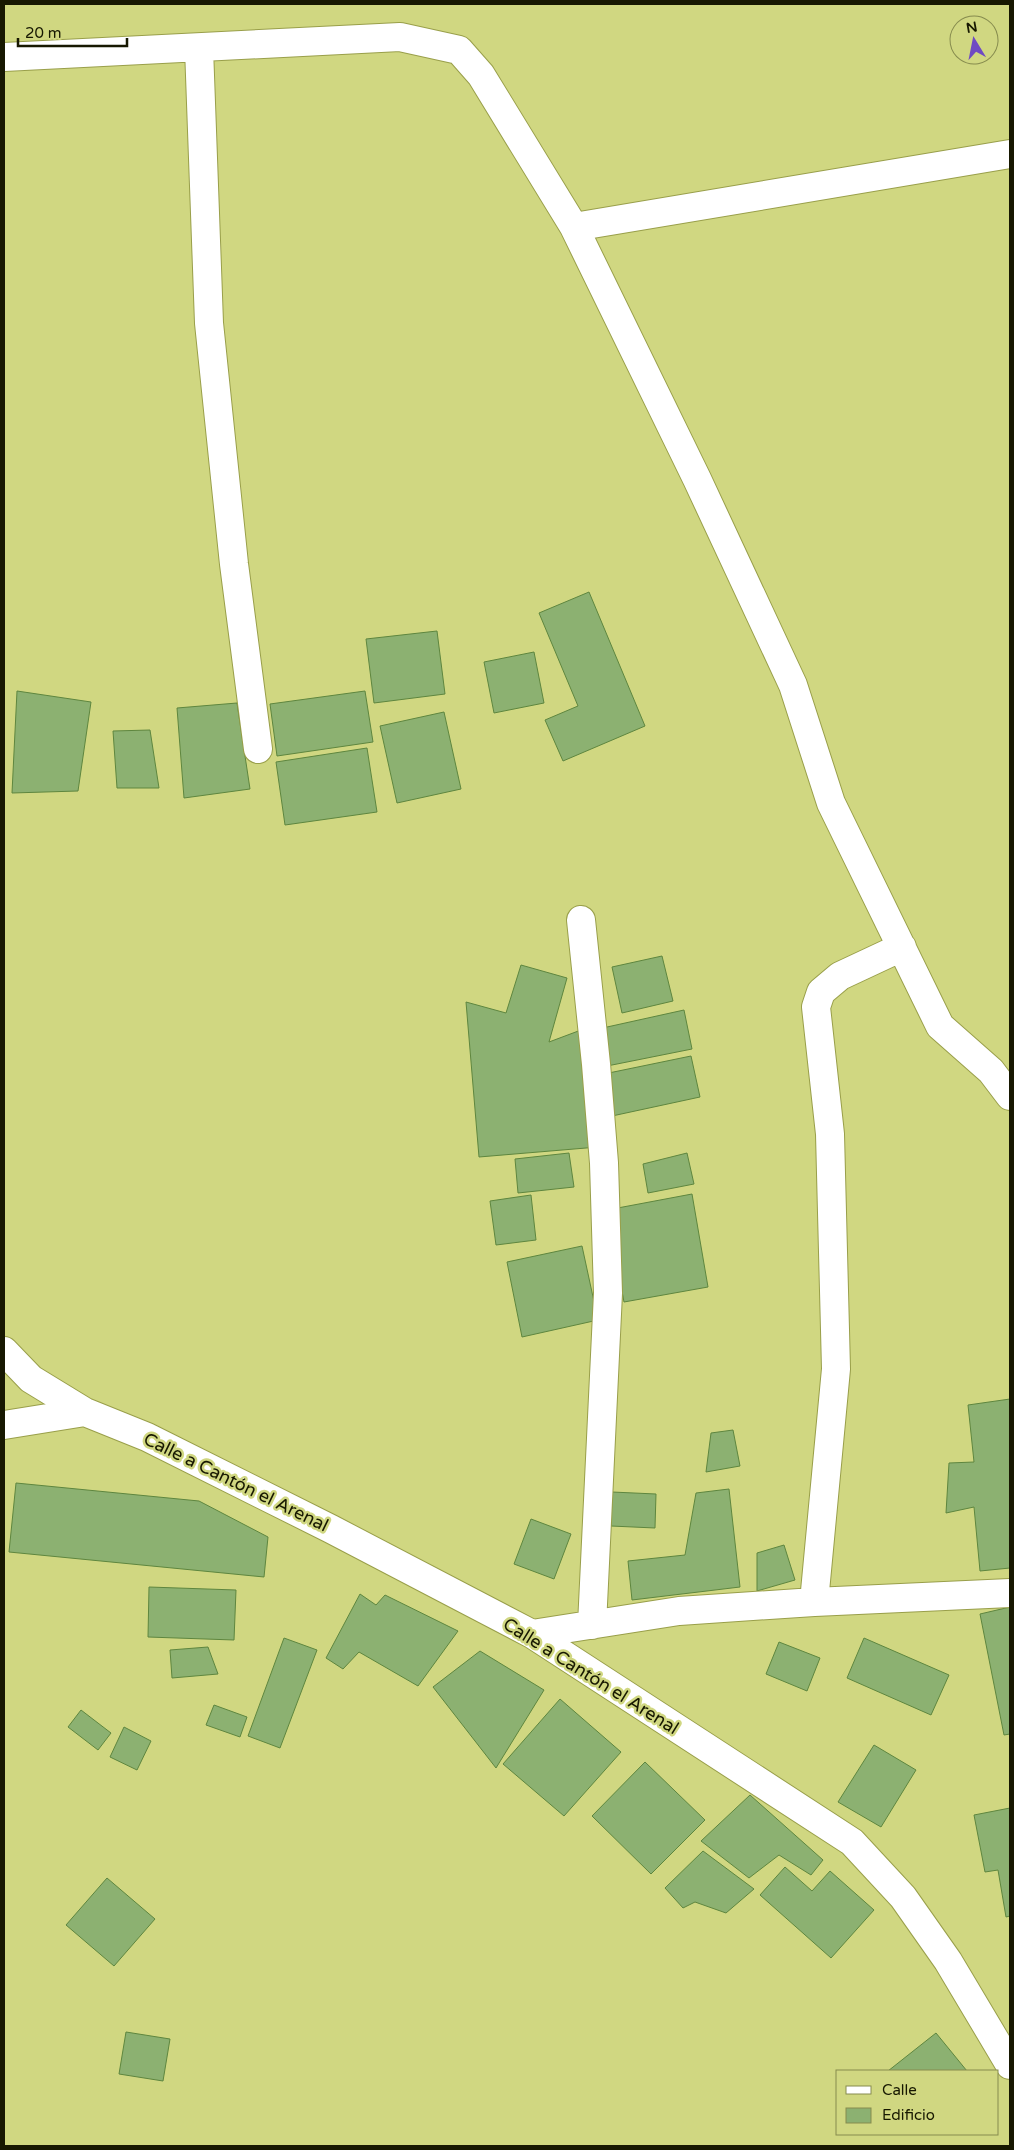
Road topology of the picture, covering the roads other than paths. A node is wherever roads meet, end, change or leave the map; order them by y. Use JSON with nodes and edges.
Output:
{"nodes":[{"id":1,"x":199,"y":48,"type":"junction"},
{"id":2,"x":4,"y":57,"type":"edge"},
{"id":3,"x":1010,"y":154,"type":"edge"},
{"id":4,"x":574,"y":227,"type":"junction"},
{"id":5,"x":258,"y":749,"type":"dead end"},
{"id":6,"x":581,"y":920,"type":"dead end"},
{"id":7,"x":902,"y":947,"type":"junction"},
{"id":8,"x":1010,"y":1096,"type":"edge"},
{"id":9,"x":4,"y":1351,"type":"edge"},
{"id":10,"x":85,"y":1412,"type":"junction"},
{"id":11,"x":4,"y":1425,"type":"edge"},
{"id":12,"x":1010,"y":1593,"type":"edge"},
{"id":13,"x":814,"y":1602,"type":"junction"},
{"id":14,"x":592,"y":1625,"type":"junction"},
{"id":15,"x":532,"y":1634,"type":"junction"},
{"id":16,"x":1010,"y":2065,"type":"edge"}],
"edges":[{"from":1,"to":2,"type":"street"},
{"from":1,"to":4,"type":"street"},
{"from":1,"to":5,"type":"street"},
{"from":3,"to":4,"type":"street"},
{"from":4,"to":7,"type":"street"},
{"from":6,"to":14,"type":"street"},
{"from":7,"to":8,"type":"street"},
{"from":7,"to":13,"type":"street"},
{"from":9,"to":10,"type":"street","name":"Calle a Cantón el Arenal"},
{"from":10,"to":11,"type":"street"},
{"from":10,"to":15,"type":"street","name":"Calle a Cantón el Arenal"},
{"from":12,"to":13,"type":"street"},
{"from":13,"to":14,"type":"street"},
{"from":14,"to":15,"type":"street"},
{"from":15,"to":16,"type":"street","name":"Calle a Cantón el Arenal"}]}
